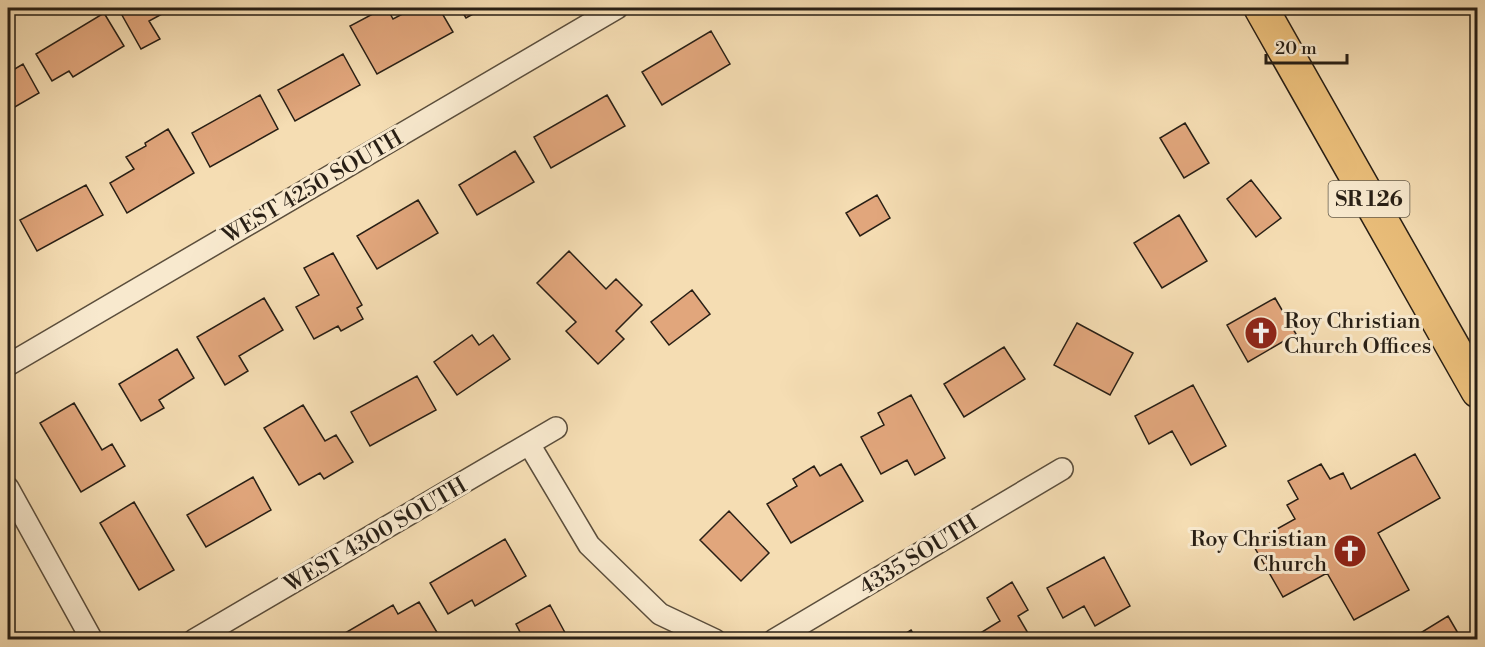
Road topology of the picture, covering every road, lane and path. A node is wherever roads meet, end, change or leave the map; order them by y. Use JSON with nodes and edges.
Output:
{"nodes":[{"id":1,"x":617,"y":8,"type":"edge"},
{"id":2,"x":1261,"y":8,"type":"edge"},
{"id":3,"x":8,"y":365,"type":"edge"},
{"id":4,"x":1478,"y":391,"type":"edge"},
{"id":5,"x":556,"y":428,"type":"dead end"},
{"id":6,"x":529,"y":444,"type":"junction"},
{"id":7,"x":1062,"y":469,"type":"dead end"},
{"id":8,"x":8,"y":488,"type":"edge"},
{"id":9,"x":92,"y":639,"type":"edge"},
{"id":10,"x":194,"y":639,"type":"edge"},
{"id":11,"x":715,"y":639,"type":"edge"},
{"id":12,"x":774,"y":639,"type":"edge"}],
"edges":[{"from":1,"to":3,"type":"street","name":"WEST 4250 SOUTH"},
{"from":2,"to":4,"type":"main road","number":"SR 126"},
{"from":5,"to":6,"type":"street","name":"WEST 4300 SOUTH"},
{"from":6,"to":10,"type":"street","name":"WEST 4300 SOUTH"},
{"from":6,"to":11,"type":"street"},
{"from":7,"to":12,"type":"street","name":"4335 SOUTH"},
{"from":8,"to":9,"type":"street"}]}
